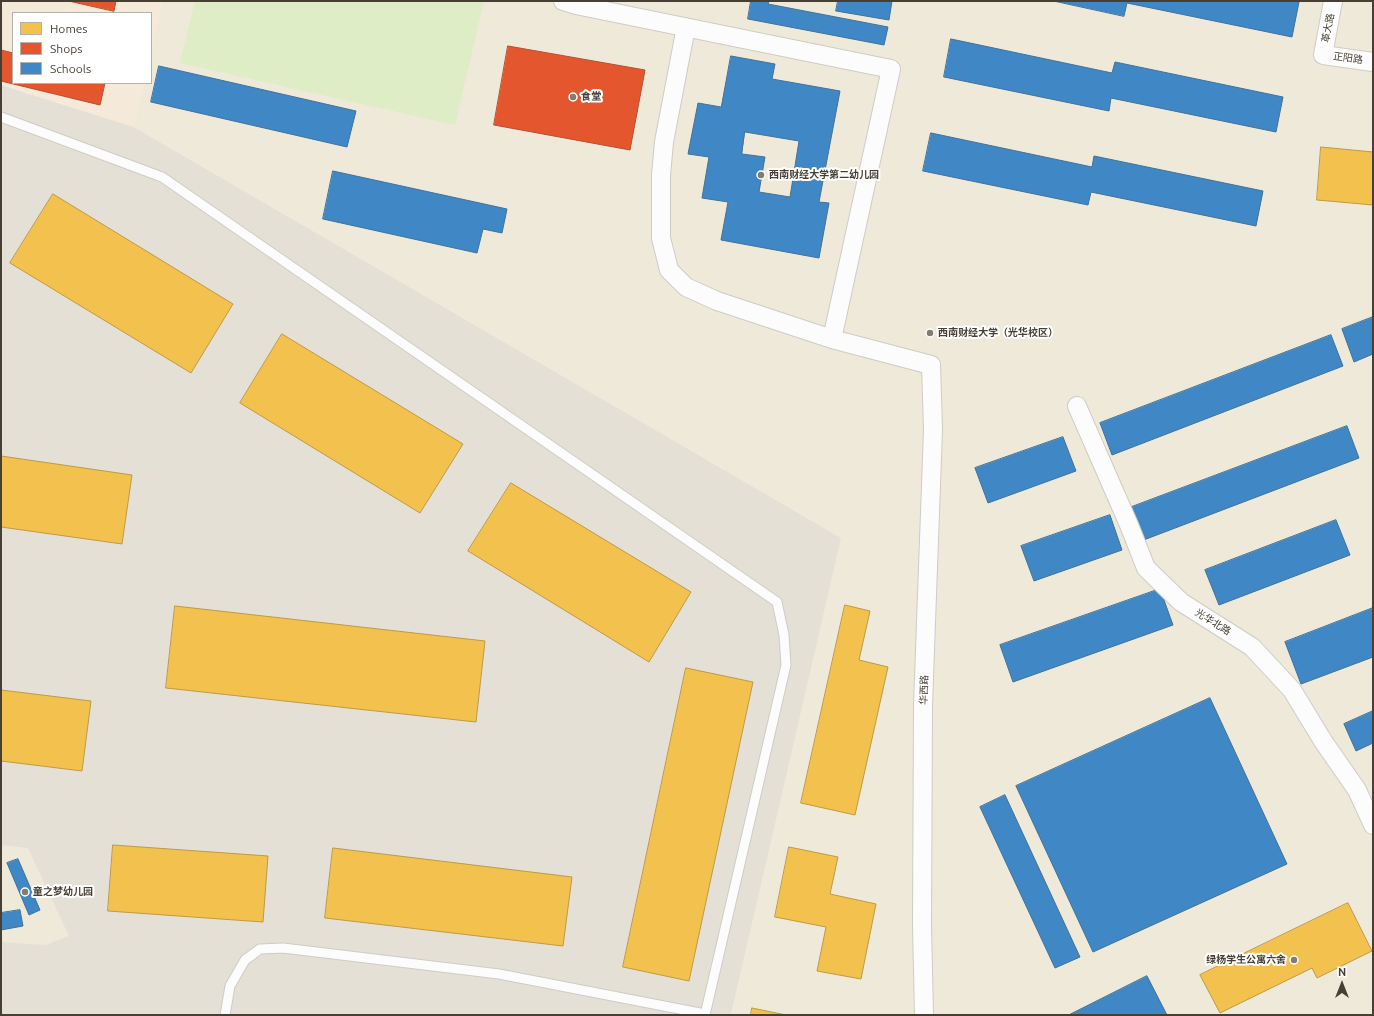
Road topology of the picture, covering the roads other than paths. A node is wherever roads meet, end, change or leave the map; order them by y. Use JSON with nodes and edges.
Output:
{"nodes":[{"id":1,"x":563,"y":1,"type":"edge"},
{"id":2,"x":1333,"y":1,"type":"edge"},
{"id":3,"x":686,"y":27,"type":"junction"},
{"id":4,"x":1323,"y":55,"type":"joint"},
{"id":5,"x":1373,"y":62,"type":"edge"},
{"id":6,"x":1,"y":118,"type":"edge"},
{"id":7,"x":832,"y":339,"type":"junction"},
{"id":8,"x":1078,"y":406,"type":"dead end"},
{"id":9,"x":1373,"y":825,"type":"edge"},
{"id":10,"x":225,"y":1015,"type":"edge"},
{"id":11,"x":705,"y":1015,"type":"edge"},
{"id":12,"x":924,"y":1015,"type":"edge"}],
"edges":[{"from":1,"to":3,"type":"street"},
{"from":2,"to":4,"type":"street","name":"革大路"},
{"from":3,"to":7,"type":"street"},
{"from":3,"to":7,"type":"street"},
{"from":4,"to":5,"type":"street","name":"正阳路"},
{"from":6,"to":11,"type":"lane"},
{"from":7,"to":12,"type":"street","name":"华西路"},
{"from":8,"to":9,"type":"street","name":"光华北路"},
{"from":10,"to":11,"type":"lane"}]}
